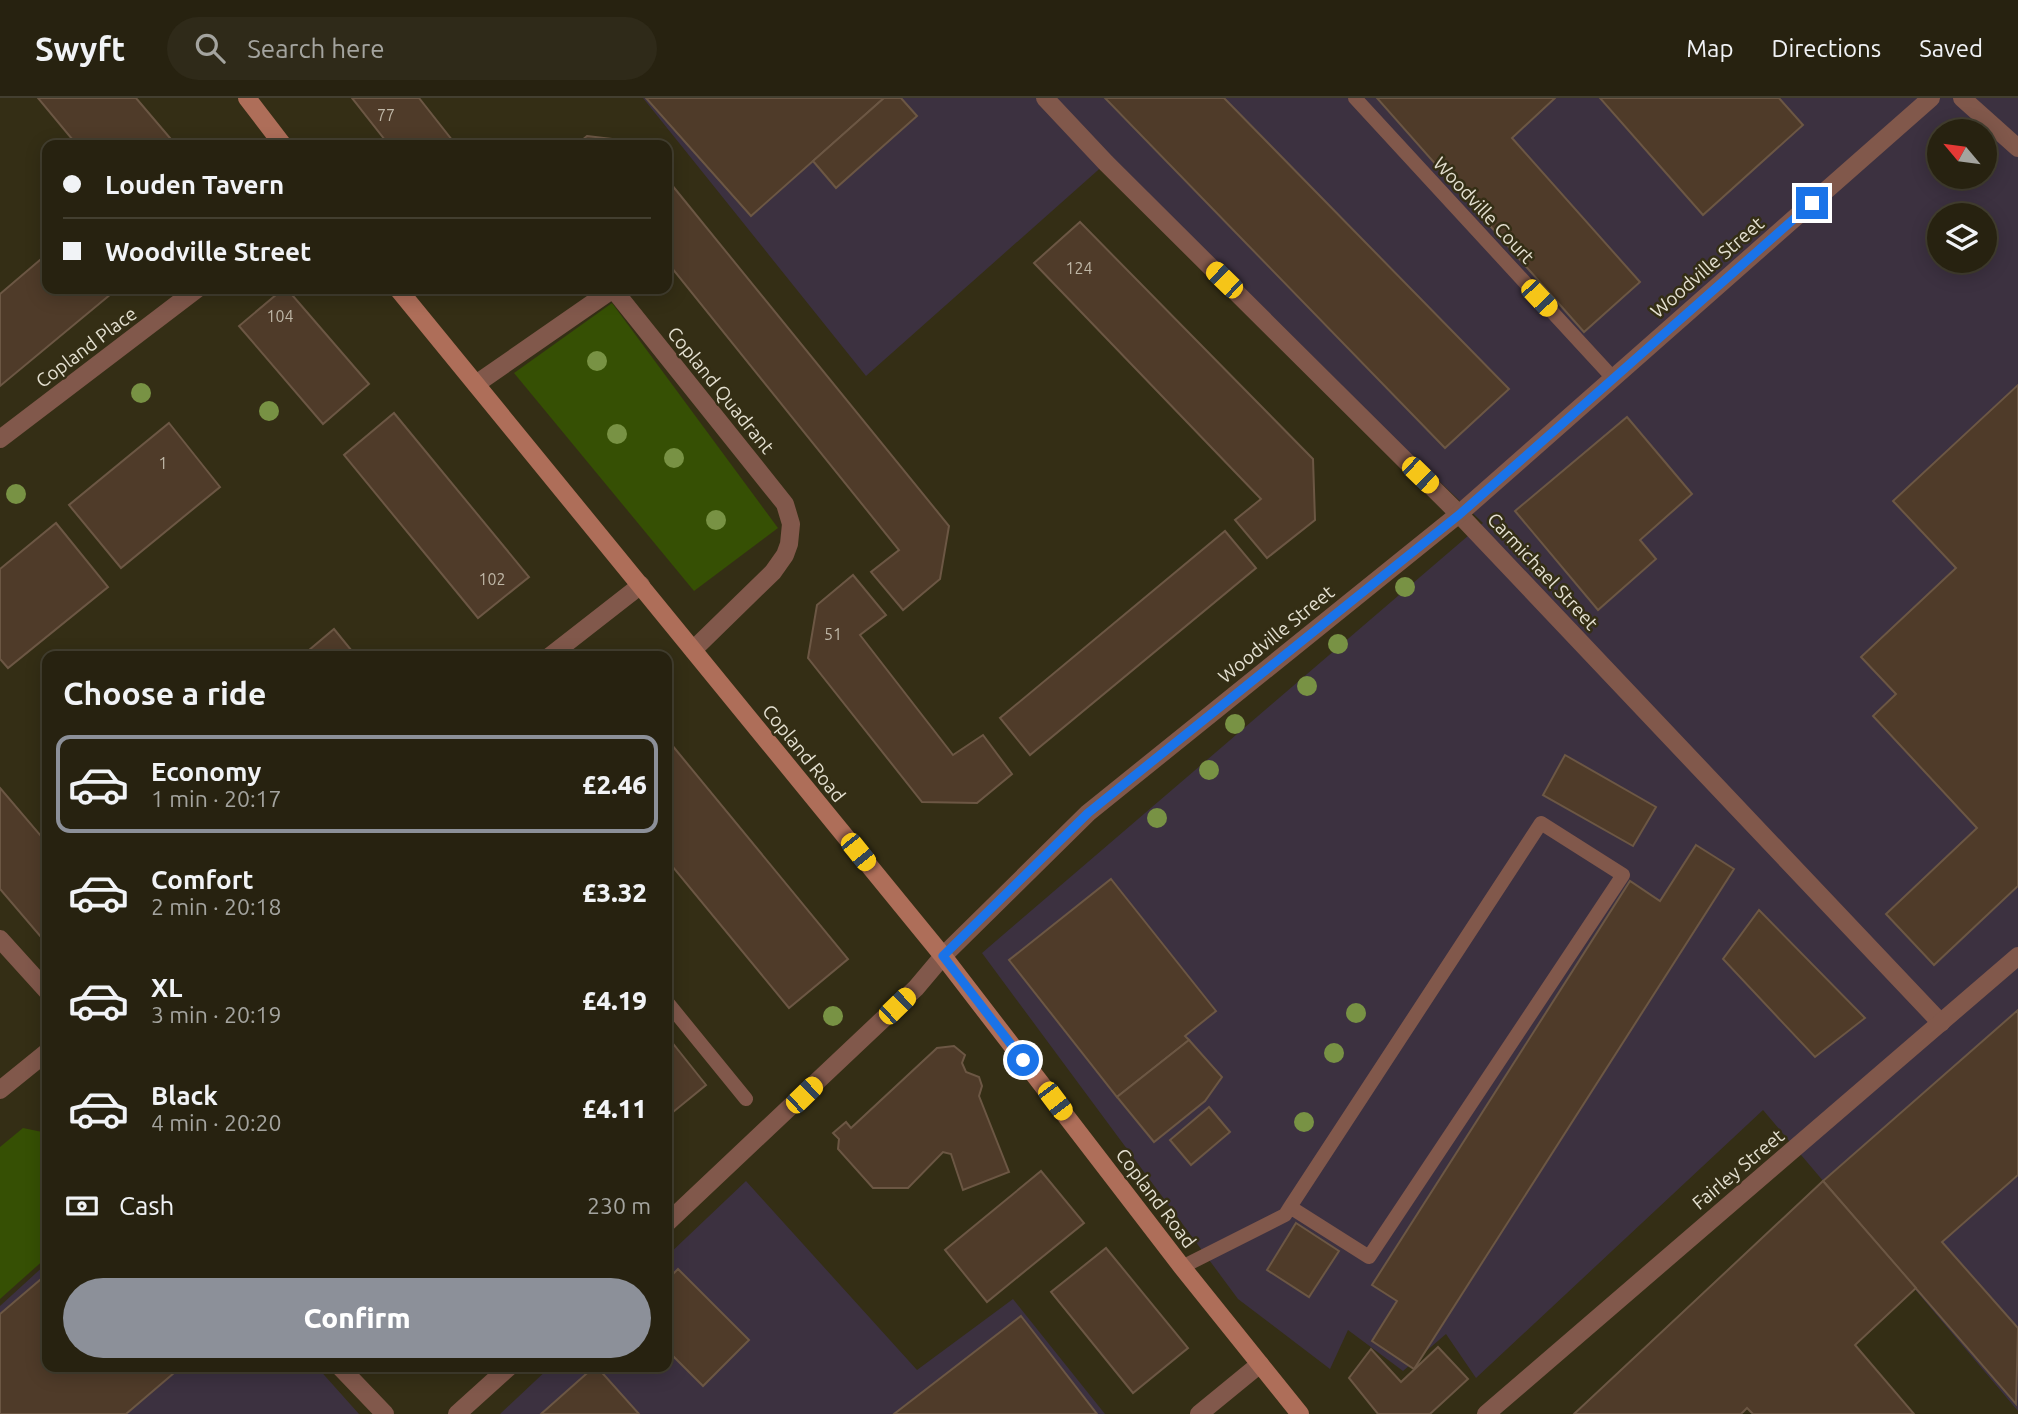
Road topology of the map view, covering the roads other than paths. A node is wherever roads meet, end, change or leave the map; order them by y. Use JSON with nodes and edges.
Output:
{"nodes":[{"id":1,"x":247,"y":98,"type":"edge"},
{"id":2,"x":1045,"y":98,"type":"edge"},
{"id":3,"x":1355,"y":98,"type":"edge"},
{"id":4,"x":1931,"y":98,"type":"edge"},
{"id":5,"x":1962,"y":98,"type":"edge"},
{"id":6,"x":279,"y":140,"type":"edge"},
{"id":7,"x":2018,"y":148,"type":"edge"},
{"id":8,"x":190,"y":294,"type":"edge"},
{"id":9,"x":402,"y":294,"type":"edge"},
{"id":10,"x":606,"y":294,"type":"edge"},
{"id":11,"x":617,"y":294,"type":"edge"},
{"id":12,"x":1613,"y":378,"type":"junction"},
{"id":13,"x":476,"y":384,"type":"junction"},
{"id":14,"x":0,"y":439,"type":"edge"},
{"id":15,"x":1460,"y":514,"type":"junction"},
{"id":16,"x":641,"y":585,"type":"junction"},
{"id":17,"x":693,"y":650,"type":"junction"},
{"id":18,"x":556,"y":651,"type":"edge"},
{"id":19,"x":0,"y":939,"type":"edge"},
{"id":20,"x":943,"y":956,"type":"junction"},
{"id":21,"x":2018,"y":956,"type":"edge"},
{"id":22,"x":42,"y":985,"type":"edge"},
{"id":23,"x":672,"y":1008,"type":"edge"},
{"id":24,"x":1941,"y":1023,"type":"junction"},
{"id":25,"x":42,"y":1056,"type":"edge"},
{"id":26,"x":0,"y":1090,"type":"edge"},
{"id":27,"x":746,"y":1099,"type":"dead end"},
{"id":28,"x":1290,"y":1207,"type":"junction"},
{"id":29,"x":672,"y":1218,"type":"edge"},
{"id":30,"x":1182,"y":1267,"type":"junction"},
{"id":31,"x":1260,"y":1364,"type":"junction"},
{"id":32,"x":345,"y":1372,"type":"edge"},
{"id":33,"x":503,"y":1372,"type":"edge"},
{"id":34,"x":385,"y":1414,"type":"edge"},
{"id":35,"x":457,"y":1414,"type":"edge"},
{"id":36,"x":1199,"y":1414,"type":"edge"},
{"id":37,"x":1300,"y":1414,"type":"edge"},
{"id":38,"x":1486,"y":1414,"type":"edge"}],
"edges":[{"from":1,"to":6,"type":"street"},
{"from":2,"to":15,"type":"street","name":"Carmichael Street"},
{"from":3,"to":12,"type":"lane","name":"Woodville Court"},
{"from":4,"to":12,"type":"street","name":"Woodville Street"},
{"from":5,"to":7,"type":"street"},
{"from":8,"to":14,"type":"street","name":"Copland Place"},
{"from":9,"to":13,"type":"street","name":"Copland Road"},
{"from":10,"to":13,"type":"street","name":"Copland Quadrant"},
{"from":11,"to":17,"type":"street","name":"Copland Quadrant"},
{"from":12,"to":15,"type":"street","name":"Woodville Street"},
{"from":13,"to":16,"type":"street","name":"Copland Road"},
{"from":15,"to":20,"type":"street","name":"Woodville Street"},
{"from":15,"to":24,"type":"street","name":"Carmichael Street"},
{"from":16,"to":17,"type":"street","name":"Copland Road"},
{"from":16,"to":18,"type":"street"},
{"from":17,"to":20,"type":"street","name":"Copland Road"},
{"from":19,"to":22,"type":"street"},
{"from":20,"to":29,"type":"street","name":"Woodville Street"},
{"from":20,"to":30,"type":"street","name":"Copland Road"},
{"from":21,"to":24,"type":"street","name":"Fairley Street"},
{"from":23,"to":27,"type":"lane"},
{"from":24,"to":38,"type":"street","name":"Fairley Street"},
{"from":25,"to":26,"type":"street"},
{"from":28,"to":28,"type":"lane"},
{"from":28,"to":30,"type":"lane"},
{"from":30,"to":31,"type":"street","name":"Copland Road"},
{"from":31,"to":36,"type":"street"},
{"from":31,"to":37,"type":"street","name":"Copland Road"},
{"from":32,"to":34,"type":"street"},
{"from":33,"to":35,"type":"street"}]}
